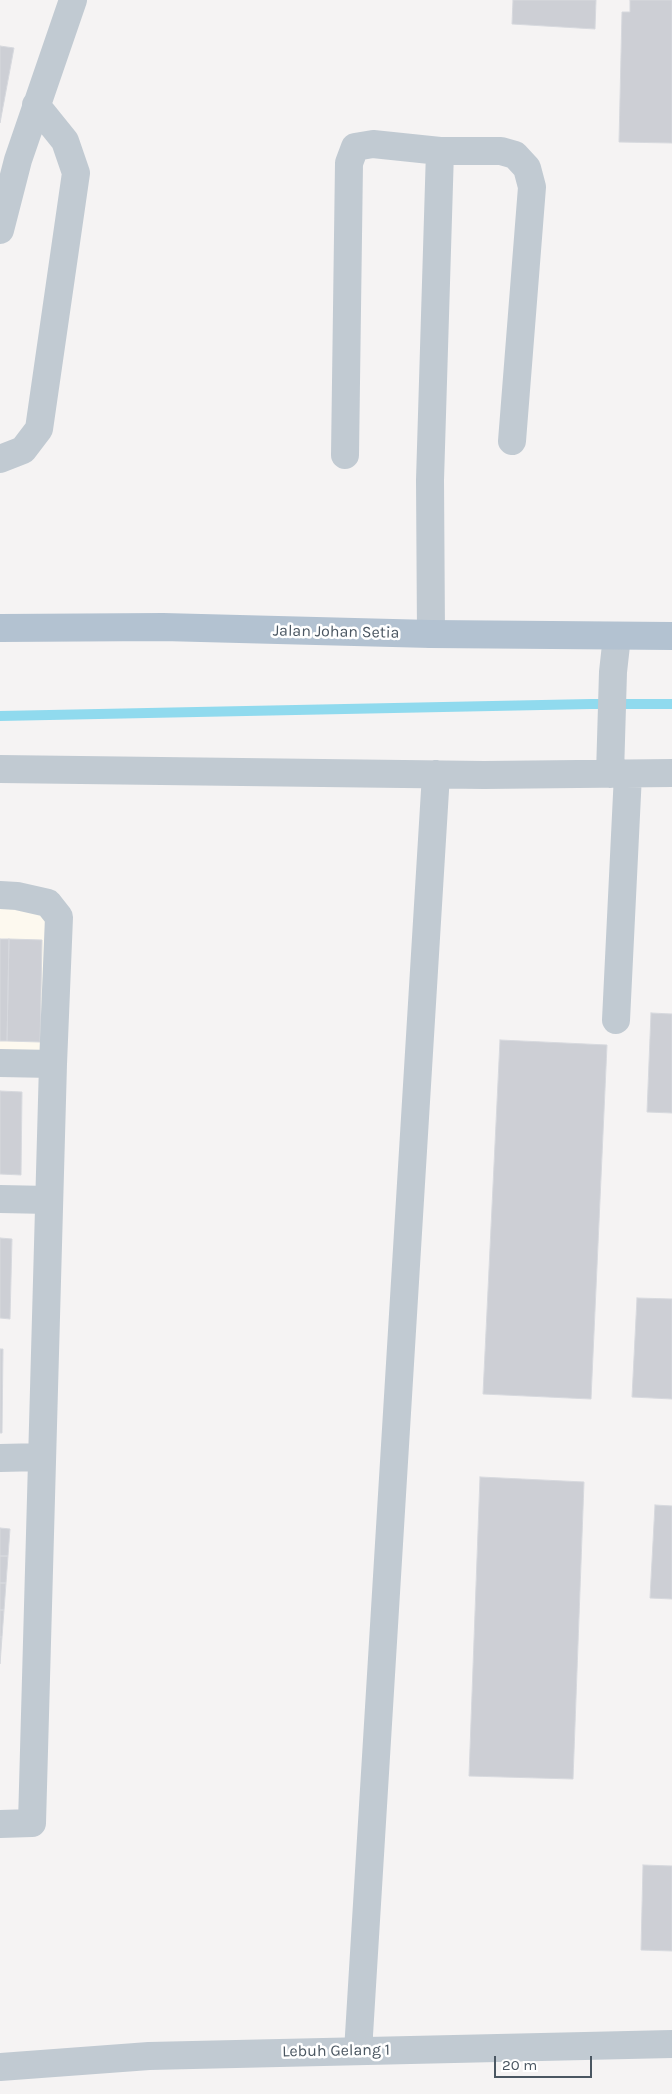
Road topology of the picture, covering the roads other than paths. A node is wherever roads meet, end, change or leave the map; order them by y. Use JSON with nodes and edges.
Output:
{"nodes":[{"id":1,"x":73,"y":0,"type":"edge"},
{"id":2,"x":36,"y":105,"type":"junction"},
{"id":3,"x":440,"y":150,"type":"junction"},
{"id":4,"x":0,"y":230,"type":"edge"},
{"id":5,"x":512,"y":441,"type":"dead end"},
{"id":6,"x":345,"y":455,"type":"dead end"},
{"id":7,"x":0,"y":459,"type":"edge"},
{"id":8,"x":0,"y":628,"type":"edge"},
{"id":9,"x":431,"y":634,"type":"junction"},
{"id":10,"x":617,"y":636,"type":"junction"},
{"id":11,"x":672,"y":636,"type":"edge"},
{"id":12,"x":616,"y":766,"type":"junction"},
{"id":13,"x":0,"y":769,"type":"edge"},
{"id":14,"x":672,"y":773,"type":"edge"},
{"id":15,"x":436,"y":774,"type":"junction"},
{"id":16,"x":0,"y":895,"type":"edge"},
{"id":17,"x":616,"y":1020,"type":"dead end"},
{"id":18,"x":0,"y":1063,"type":"edge"},
{"id":19,"x":53,"y":1064,"type":"junction"},
{"id":20,"x":0,"y":1199,"type":"edge"},
{"id":21,"x":49,"y":1200,"type":"junction"},
{"id":22,"x":42,"y":1457,"type":"junction"},
{"id":23,"x":0,"y":1458,"type":"edge"},
{"id":24,"x":0,"y":1824,"type":"edge"},
{"id":25,"x":672,"y":2044,"type":"edge"},
{"id":26,"x":358,"y":2051,"type":"junction"},
{"id":27,"x":0,"y":2067,"type":"edge"}],
"edges":[{"from":1,"to":2,"type":"street"},
{"from":2,"to":4,"type":"street"},
{"from":2,"to":7,"type":"street"},
{"from":3,"to":5,"type":"street"},
{"from":3,"to":6,"type":"street"},
{"from":3,"to":9,"type":"street"},
{"from":8,"to":9,"type":"main road","name":"Jalan Johan Setia"},
{"from":9,"to":10,"type":"main road","name":"Jalan Johan Setia"},
{"from":10,"to":11,"type":"main road","name":"Jalan Johan Setia"},
{"from":10,"to":12,"type":"street"},
{"from":12,"to":14,"type":"street"},
{"from":12,"to":15,"type":"street"},
{"from":12,"to":17,"type":"street"},
{"from":13,"to":15,"type":"street"},
{"from":15,"to":26,"type":"street"},
{"from":16,"to":19,"type":"street"},
{"from":18,"to":19,"type":"street"},
{"from":19,"to":21,"type":"street"},
{"from":20,"to":21,"type":"street"},
{"from":21,"to":22,"type":"street"},
{"from":22,"to":23,"type":"street"},
{"from":22,"to":24,"type":"street"},
{"from":25,"to":26,"type":"street","name":"Lebuh Gelang 1"},
{"from":26,"to":27,"type":"street","name":"Lebuh Gelang 1"}]}
